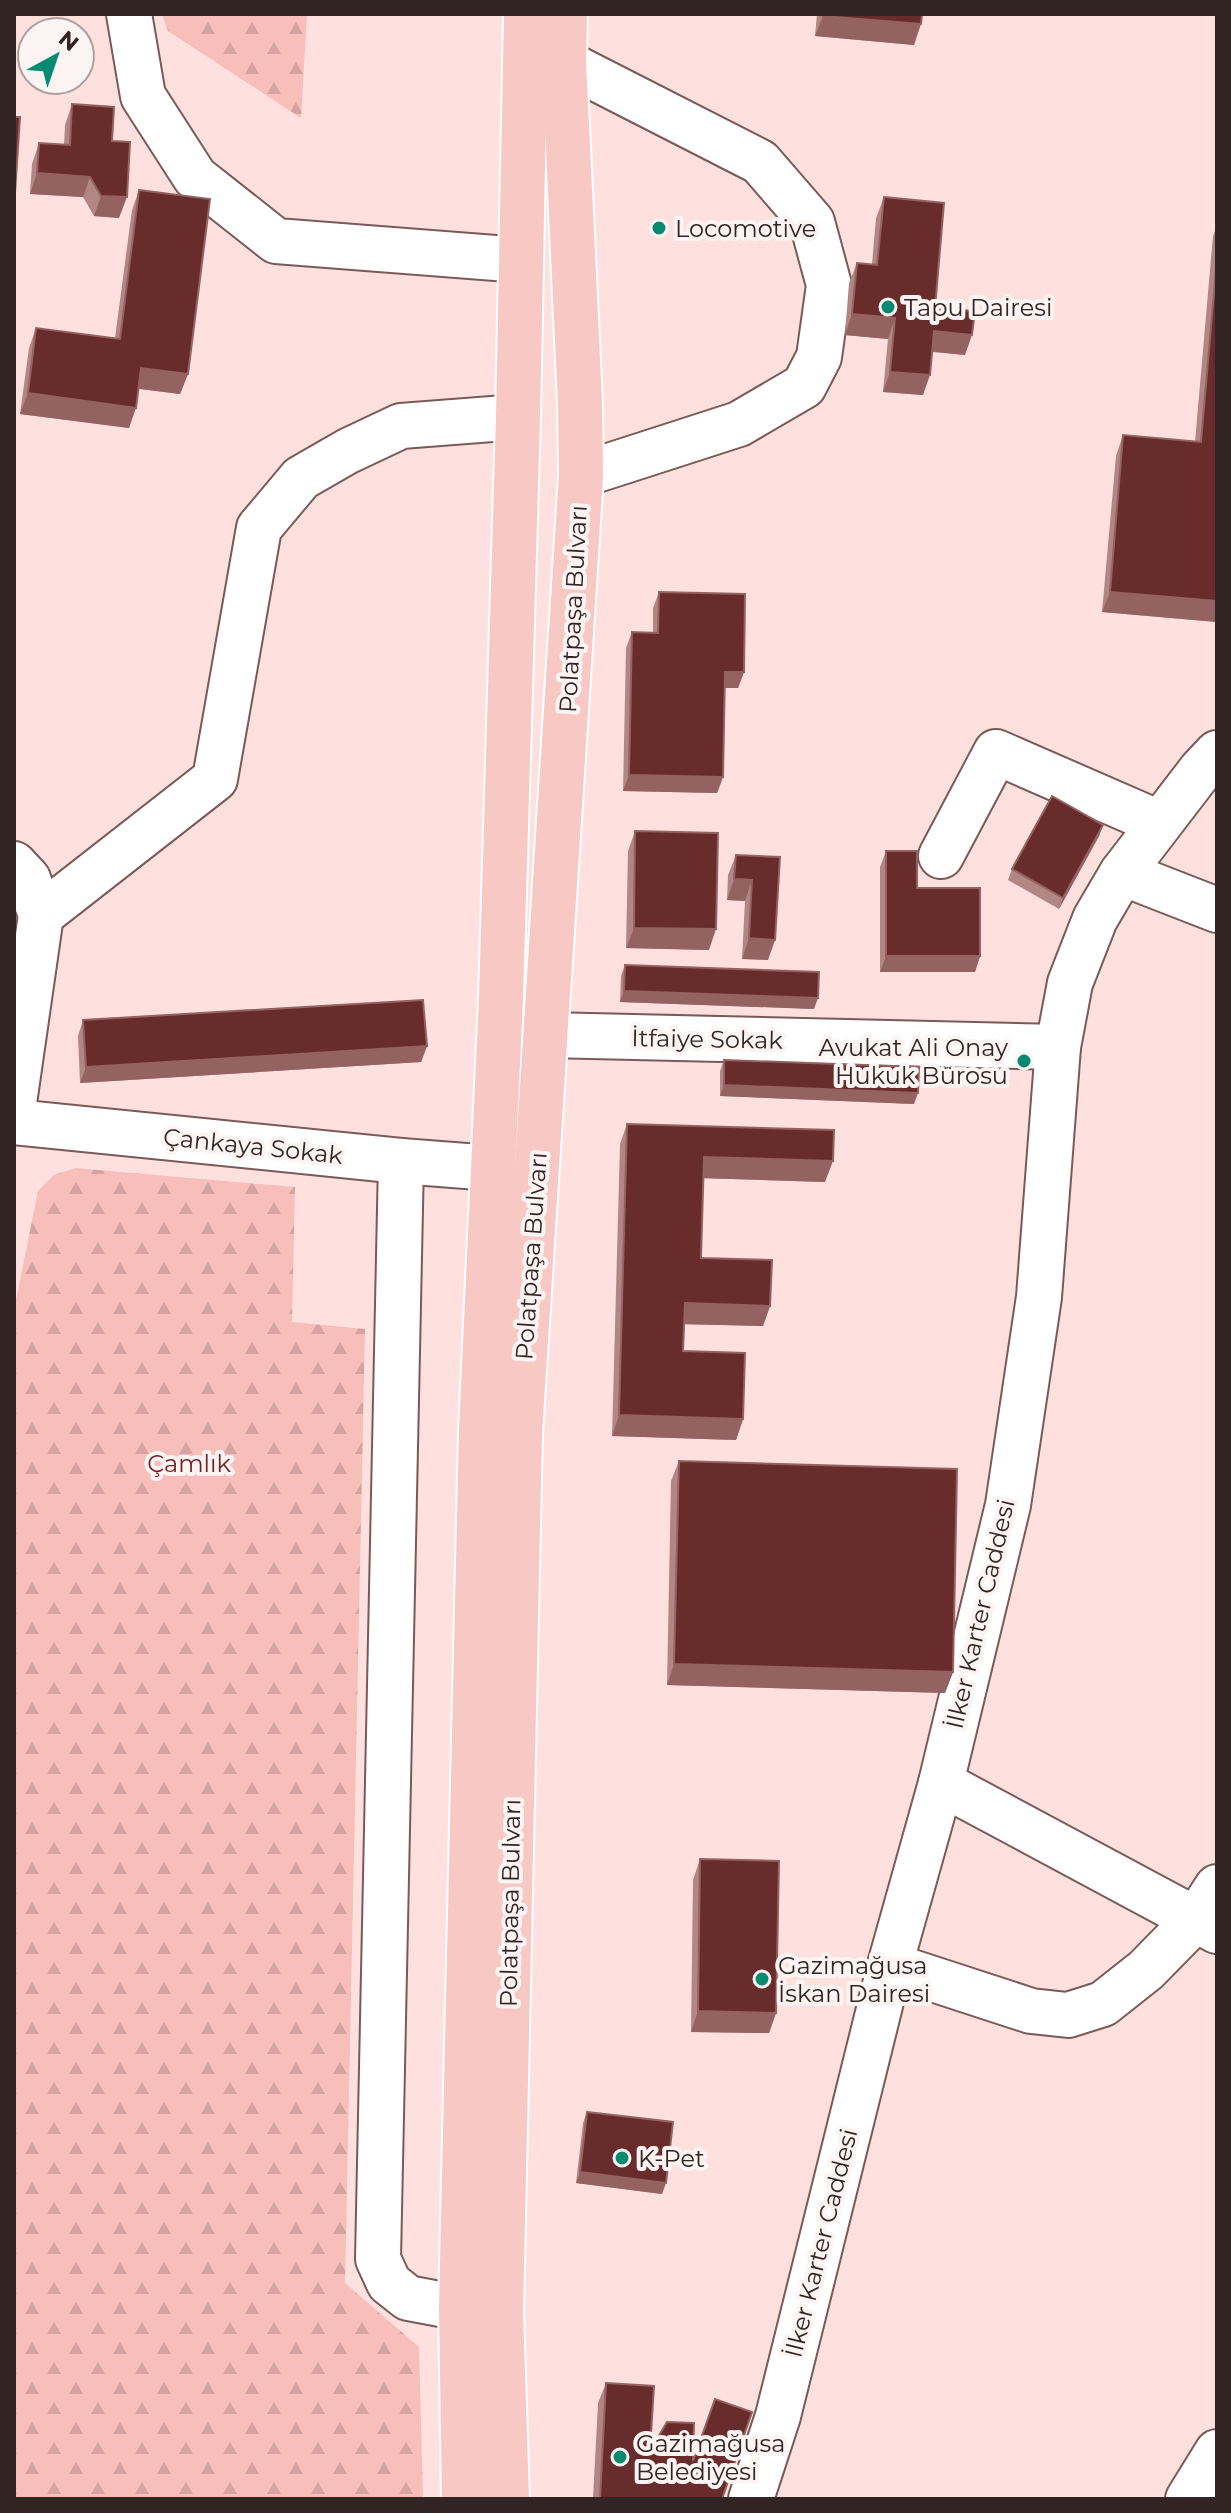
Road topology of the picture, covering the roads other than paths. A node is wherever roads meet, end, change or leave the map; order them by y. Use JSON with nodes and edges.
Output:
{"nodes":[{"id":1,"x":129,"y":14,"type":"edge"},
{"id":2,"x":526,"y":14,"type":"edge"},
{"id":3,"x":565,"y":14,"type":"edge"},
{"id":4,"x":544,"y":61,"type":"junction"},
{"id":5,"x":521,"y":260,"type":"junction"},
{"id":6,"x":518,"y":417,"type":"junction"},
{"id":7,"x":581,"y":475,"type":"junction"},
{"id":8,"x":1217,"y":753,"type":"edge"},
{"id":9,"x":1159,"y":823,"type":"junction"},
{"id":10,"x":941,"y":856,"type":"dead end"},
{"id":11,"x":14,"y":864,"type":"edge"},
{"id":12,"x":1122,"y":873,"type":"junction"},
{"id":13,"x":1217,"y":910,"type":"edge"},
{"id":14,"x":41,"y":915,"type":"junction"},
{"id":15,"x":547,"y":1035,"type":"junction"},
{"id":16,"x":1058,"y":1047,"type":"junction"},
{"id":17,"x":14,"y":1103,"type":"edge"},
{"id":18,"x":14,"y":1122,"type":"edge"},
{"id":19,"x":401,"y":1161,"type":"junction"},
{"id":20,"x":492,"y":1168,"type":"junction"},
{"id":21,"x":941,"y":1783,"type":"junction"},
{"id":22,"x":1210,"y":1912,"type":"edge"},
{"id":23,"x":890,"y":1965,"type":"junction"},
{"id":24,"x":461,"y":2308,"type":"junction"},
{"id":25,"x":1217,"y":2452,"type":"edge"},
{"id":26,"x":464,"y":2499,"type":"edge"},
{"id":27,"x":507,"y":2499,"type":"edge"},
{"id":28,"x":751,"y":2499,"type":"edge"},
{"id":29,"x":1188,"y":2499,"type":"edge"}],
"edges":[{"from":1,"to":5,"type":"street"},
{"from":2,"to":4,"type":"main road","name":"Polatpaşa Bulvarı"},
{"from":3,"to":4,"type":"main road","name":"Polatpaşa Bulvarı"},
{"from":4,"to":5,"type":"main road","name":"Polatpaşa Bulvarı"},
{"from":4,"to":7,"type":"main road","name":"Polatpaşa Bulvarı"},
{"from":4,"to":7,"type":"street"},
{"from":5,"to":6,"type":"main road","name":"Polatpaşa Bulvarı"},
{"from":6,"to":14,"type":"street"},
{"from":6,"to":20,"type":"main road","name":"Polatpaşa Bulvarı"},
{"from":7,"to":15,"type":"main road","name":"Polatpaşa Bulvarı"},
{"from":8,"to":9,"type":"street","name":"İlker Karter Caddesi"},
{"from":9,"to":10,"type":"street"},
{"from":9,"to":12,"type":"street","name":"İlker Karter Caddesi"},
{"from":11,"to":14,"type":"street"},
{"from":12,"to":13,"type":"street"},
{"from":12,"to":16,"type":"street","name":"İlker Karter Caddesi"},
{"from":14,"to":17,"type":"street"},
{"from":15,"to":16,"type":"street","name":"İtfaiye Sokak"},
{"from":15,"to":27,"type":"main road","name":"Polatpaşa Bulvarı"},
{"from":16,"to":21,"type":"street","name":"İlker Karter Caddesi"},
{"from":18,"to":19,"type":"street","name":"Çankaya Sokak"},
{"from":19,"to":20,"type":"street","name":"Çankaya Sokak"},
{"from":19,"to":24,"type":"street"},
{"from":20,"to":24,"type":"main road","name":"Polatpaşa Bulvarı"},
{"from":21,"to":22,"type":"street"},
{"from":21,"to":23,"type":"street","name":"İlker Karter Caddesi"},
{"from":22,"to":23,"type":"street"},
{"from":23,"to":28,"type":"street","name":"İlker Karter Caddesi"},
{"from":24,"to":26,"type":"main road","name":"Polatpaşa Bulvarı"},
{"from":25,"to":29,"type":"street"}]}
